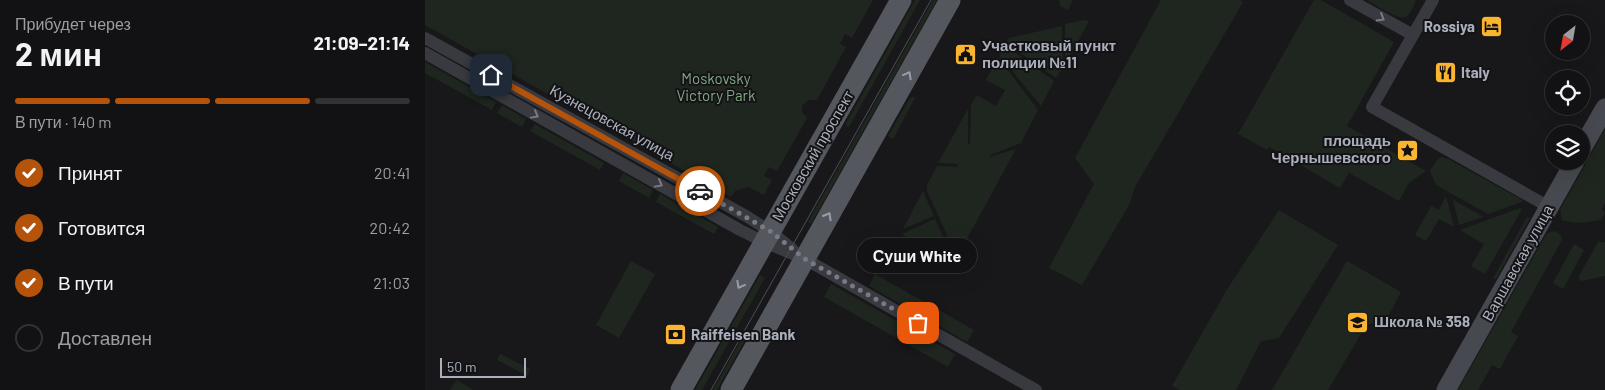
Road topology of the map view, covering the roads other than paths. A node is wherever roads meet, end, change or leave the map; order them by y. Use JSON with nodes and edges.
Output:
{"nodes":[{"id":1,"x":901,"y":0,"type":"edge"},
{"id":2,"x":950,"y":0,"type":"edge"},
{"id":3,"x":1350,"y":0,"type":"edge"},
{"id":4,"x":1433,"y":0,"type":"edge"},
{"id":5,"x":1413,"y":35,"type":"junction"},
{"id":6,"x":425,"y":38,"type":"edge"},
{"id":7,"x":425,"y":53,"type":"edge"},
{"id":8,"x":1605,"y":108,"type":"edge"},
{"id":9,"x":1590,"y":134,"type":"edge"},
{"id":10,"x":1570,"y":170,"type":"edge"},
{"id":11,"x":1549,"y":207,"type":"junction"},
{"id":12,"x":767,"y":236,"type":"junction"},
{"id":13,"x":805,"y":259,"type":"junction"},
{"id":14,"x":681,"y":390,"type":"edge"},
{"id":15,"x":731,"y":390,"type":"edge"},
{"id":16,"x":1036,"y":390,"type":"edge"},
{"id":17,"x":1446,"y":390,"type":"edge"}],
"edges":[{"from":1,"to":12,"type":"main road","name":"Московский проспект"},
{"from":13,"to":2,"type":"main road","one_way":true},
{"from":3,"to":5,"type":"street","one_way":true},
{"from":4,"to":5,"type":"street"},
{"from":5,"to":11,"type":"street"},
{"from":6,"to":12,"type":"street","name":"Кузнецовская улица"},
{"from":7,"to":12,"type":"street","name":"Кузнецовская улица","one_way":true},
{"from":8,"to":9,"type":"street"},
{"from":10,"to":11,"type":"street","name":"Варшавская улица"},
{"from":11,"to":17,"type":"street","name":"Варшавская улица"},
{"from":12,"to":13,"type":"street","name":"Кузнецовская улица"},
{"from":12,"to":14,"type":"main road","name":"Московский проспект","one_way":true},
{"from":13,"to":15,"type":"main road"},
{"from":13,"to":16,"type":"street","name":"Кузнецовская улица"}]}
